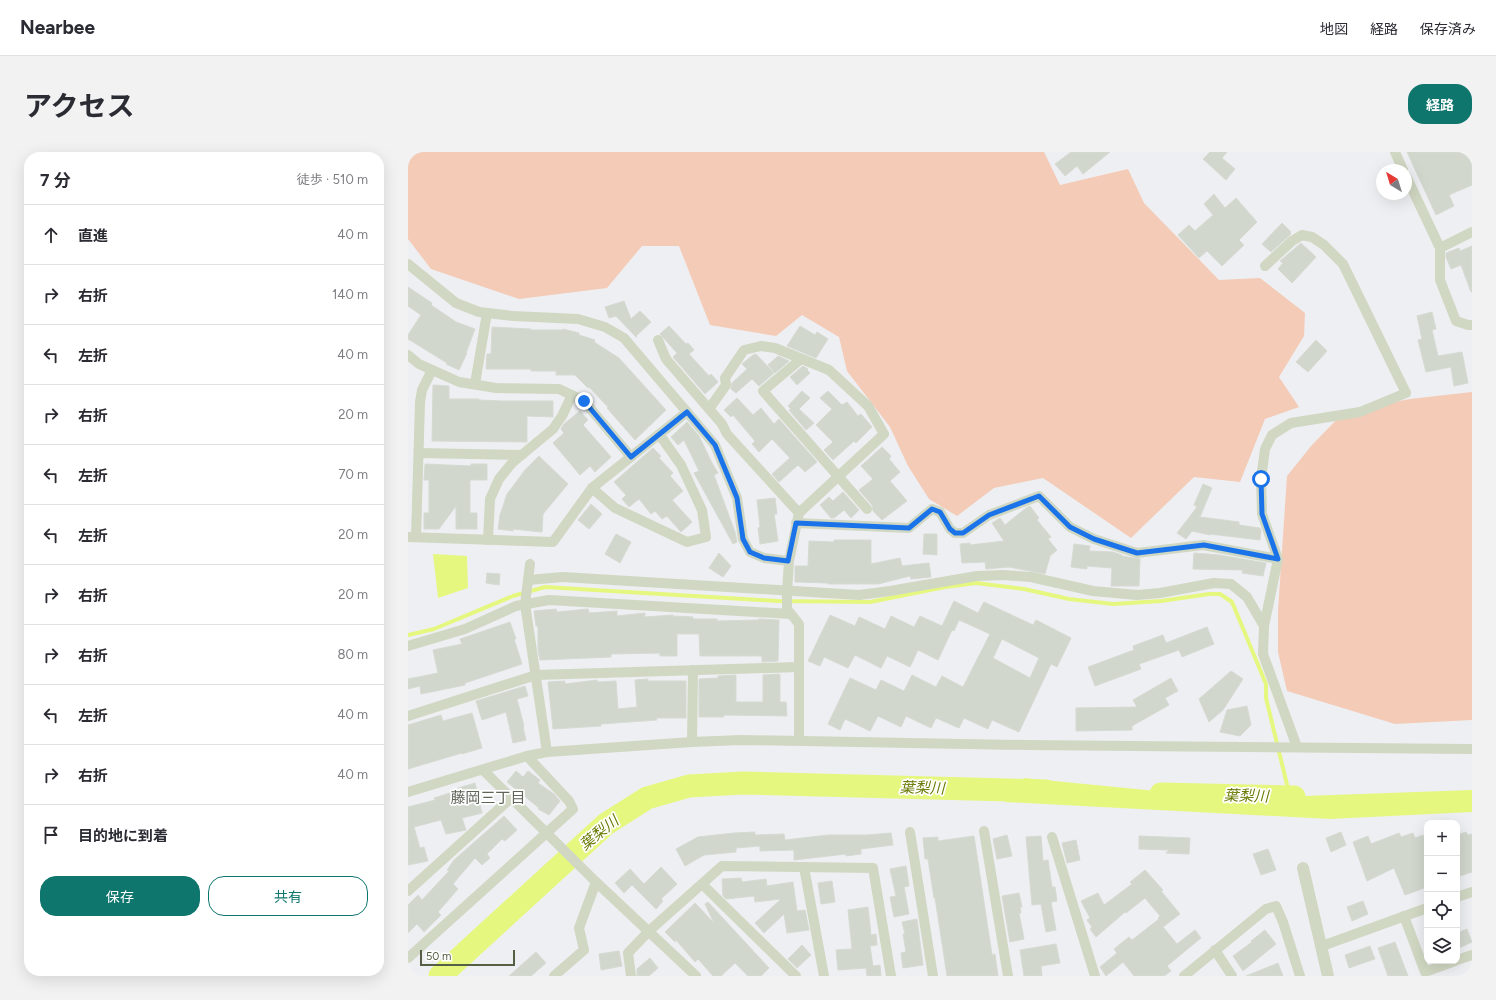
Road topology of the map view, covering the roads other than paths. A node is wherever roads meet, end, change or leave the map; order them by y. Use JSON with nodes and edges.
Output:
{"nodes":[{"id":1,"x":1395,"y":152,"type":"edge"},
{"id":2,"x":1400,"y":164,"type":"edge"},
{"id":3,"x":1412,"y":189,"type":"edge"},
{"id":4,"x":1472,"y":232,"type":"edge"},
{"id":5,"x":1440,"y":248,"type":"junction"},
{"id":6,"x":408,"y":264,"type":"edge"},
{"id":7,"x":1265,"y":266,"type":"dead end"},
{"id":8,"x":487,"y":313,"type":"junction"},
{"id":9,"x":1472,"y":325,"type":"edge"},
{"id":10,"x":658,"y":340,"type":"dead end"},
{"id":11,"x":408,"y":355,"type":"edge"},
{"id":12,"x":801,"y":359,"type":"junction"},
{"id":13,"x":432,"y":370,"type":"junction"},
{"id":14,"x":476,"y":384,"type":"junction"},
{"id":15,"x":572,"y":395,"type":"junction"},
{"id":16,"x":709,"y":409,"type":"junction"},
{"id":17,"x":687,"y":412,"type":"junction"},
{"id":18,"x":659,"y":434,"type":"junction"},
{"id":19,"x":419,"y":454,"type":"junction"},
{"id":20,"x":522,"y":455,"type":"junction"},
{"id":21,"x":631,"y":457,"type":"junction"},
{"id":22,"x":838,"y":476,"type":"junction"},
{"id":23,"x":592,"y":488,"type":"junction"},
{"id":24,"x":867,"y":509,"type":"dead end"},
{"id":25,"x":799,"y":512,"type":"junction"},
{"id":26,"x":796,"y":523,"type":"junction"},
{"id":27,"x":412,"y":537,"type":"edge"},
{"id":28,"x":488,"y":540,"type":"junction"},
{"id":29,"x":1278,"y":559,"type":"junction"},
{"id":30,"x":788,"y":561,"type":"junction"},
{"id":31,"x":530,"y":564,"type":"dead end"},
{"id":32,"x":528,"y":580,"type":"junction"},
{"id":33,"x":787,"y":592,"type":"junction"},
{"id":34,"x":525,"y":604,"type":"junction"},
{"id":35,"x":791,"y":614,"type":"junction"},
{"id":36,"x":1264,"y":626,"type":"junction"},
{"id":37,"x":408,"y":646,"type":"edge"},
{"id":38,"x":799,"y":667,"type":"junction"},
{"id":39,"x":693,"y":670,"type":"junction"},
{"id":40,"x":536,"y":675,"type":"junction"},
{"id":41,"x":408,"y":716,"type":"edge"},
{"id":42,"x":799,"y":740,"type":"junction"},
{"id":43,"x":692,"y":742,"type":"junction"},
{"id":44,"x":1297,"y":747,"type":"junction"},
{"id":45,"x":1472,"y":749,"type":"edge"},
{"id":46,"x":547,"y":752,"type":"junction"},
{"id":47,"x":527,"y":756,"type":"junction"},
{"id":48,"x":483,"y":770,"type":"junction"},
{"id":49,"x":408,"y":792,"type":"edge"},
{"id":50,"x":511,"y":798,"type":"junction"},
{"id":51,"x":984,"y":831,"type":"dead end"},
{"id":52,"x":910,"y":832,"type":"dead end"},
{"id":53,"x":546,"y":833,"type":"junction"},
{"id":54,"x":1052,"y":837,"type":"dead end"},
{"id":55,"x":804,"y":867,"type":"junction"},
{"id":56,"x":1303,"y":868,"type":"dead end"},
{"id":57,"x":596,"y":882,"type":"junction"},
{"id":58,"x":702,"y":884,"type":"junction"},
{"id":59,"x":408,"y":891,"type":"edge"},
{"id":60,"x":1472,"y":892,"type":"edge"},
{"id":61,"x":1460,"y":896,"type":"edge"},
{"id":62,"x":1424,"y":909,"type":"edge"},
{"id":63,"x":1404,"y":916,"type":"junction"},
{"id":64,"x":649,"y":931,"type":"junction"},
{"id":65,"x":1322,"y":946,"type":"junction"},
{"id":66,"x":1215,"y":950,"type":"junction"},
{"id":67,"x":1472,"y":955,"type":"edge"},
{"id":68,"x":408,"y":958,"type":"edge"},
{"id":69,"x":1460,"y":960,"type":"edge"},
{"id":70,"x":1448,"y":964,"type":"edge"},
{"id":71,"x":554,"y":976,"type":"edge"},
{"id":72,"x":631,"y":976,"type":"edge"},
{"id":73,"x":696,"y":976,"type":"edge"},
{"id":74,"x":796,"y":976,"type":"edge"},
{"id":75,"x":824,"y":976,"type":"edge"},
{"id":76,"x":891,"y":976,"type":"edge"},
{"id":77,"x":933,"y":976,"type":"edge"},
{"id":78,"x":1008,"y":976,"type":"edge"},
{"id":79,"x":1095,"y":976,"type":"edge"},
{"id":80,"x":1184,"y":976,"type":"edge"},
{"id":81,"x":1232,"y":976,"type":"edge"},
{"id":82,"x":1300,"y":976,"type":"edge"},
{"id":83,"x":1328,"y":976,"type":"edge"}],
"edges":[{"from":1,"to":2,"type":"street"},
{"from":3,"to":5,"type":"street"},
{"from":4,"to":5,"type":"street"},
{"from":5,"to":9,"type":"street"},
{"from":6,"to":8,"type":"street"},
{"from":7,"to":29,"type":"street"},
{"from":8,"to":14,"type":"street"},
{"from":8,"to":17,"type":"street"},
{"from":10,"to":16,"type":"street"},
{"from":11,"to":13,"type":"street"},
{"from":12,"to":16,"type":"street"},
{"from":12,"to":22,"type":"street"},
{"from":12,"to":22,"type":"street"},
{"from":13,"to":14,"type":"street"},
{"from":13,"to":19,"type":"street"},
{"from":14,"to":15,"type":"street"},
{"from":15,"to":20,"type":"street"},
{"from":15,"to":21,"type":"street"},
{"from":16,"to":25,"type":"street"},
{"from":17,"to":18,"type":"street"},
{"from":17,"to":30,"type":"street"},
{"from":18,"to":21,"type":"street"},
{"from":18,"to":23,"type":"street"},
{"from":19,"to":20,"type":"street"},
{"from":19,"to":27,"type":"street"},
{"from":20,"to":28,"type":"street"},
{"from":21,"to":23,"type":"street"},
{"from":22,"to":24,"type":"street"},
{"from":22,"to":25,"type":"street"},
{"from":23,"to":28,"type":"street"},
{"from":25,"to":26,"type":"street"},
{"from":26,"to":29,"type":"street"},
{"from":26,"to":30,"type":"street"},
{"from":27,"to":28,"type":"street"},
{"from":29,"to":36,"type":"street"},
{"from":30,"to":33,"type":"street"},
{"from":31,"to":32,"type":"street"},
{"from":32,"to":33,"type":"street"},
{"from":32,"to":34,"type":"street"},
{"from":33,"to":35,"type":"street"},
{"from":33,"to":36,"type":"street"},
{"from":34,"to":35,"type":"street"},
{"from":34,"to":37,"type":"street"},
{"from":34,"to":40,"type":"street"},
{"from":35,"to":38,"type":"street"},
{"from":36,"to":44,"type":"street"},
{"from":38,"to":39,"type":"street"},
{"from":38,"to":42,"type":"street"},
{"from":39,"to":40,"type":"street"},
{"from":39,"to":43,"type":"street"},
{"from":40,"to":41,"type":"street"},
{"from":40,"to":46,"type":"street"},
{"from":42,"to":43,"type":"street"},
{"from":42,"to":44,"type":"street"},
{"from":43,"to":46,"type":"street"},
{"from":44,"to":45,"type":"street"},
{"from":46,"to":47,"type":"street"},
{"from":47,"to":48,"type":"street"},
{"from":47,"to":53,"type":"street"},
{"from":48,"to":49,"type":"street"},
{"from":48,"to":50,"type":"street"},
{"from":50,"to":53,"type":"street"},
{"from":50,"to":59,"type":"street"},
{"from":51,"to":78,"type":"street"},
{"from":52,"to":77,"type":"street"},
{"from":53,"to":57,"type":"street"},
{"from":53,"to":68,"type":"street"},
{"from":54,"to":79,"type":"street"},
{"from":55,"to":58,"type":"street"},
{"from":55,"to":75,"type":"street"},
{"from":55,"to":76,"type":"street"},
{"from":56,"to":65,"type":"street"},
{"from":57,"to":64,"type":"street"},
{"from":57,"to":71,"type":"street"},
{"from":58,"to":64,"type":"street"},
{"from":58,"to":74,"type":"street"},
{"from":60,"to":61,"type":"street"},
{"from":62,"to":63,"type":"street"},
{"from":63,"to":65,"type":"street"},
{"from":63,"to":70,"type":"street"},
{"from":64,"to":72,"type":"street"},
{"from":64,"to":73,"type":"street"},
{"from":65,"to":83,"type":"street"},
{"from":66,"to":80,"type":"street"},
{"from":66,"to":81,"type":"street"},
{"from":66,"to":82,"type":"street"},
{"from":67,"to":69,"type":"street"}]}
